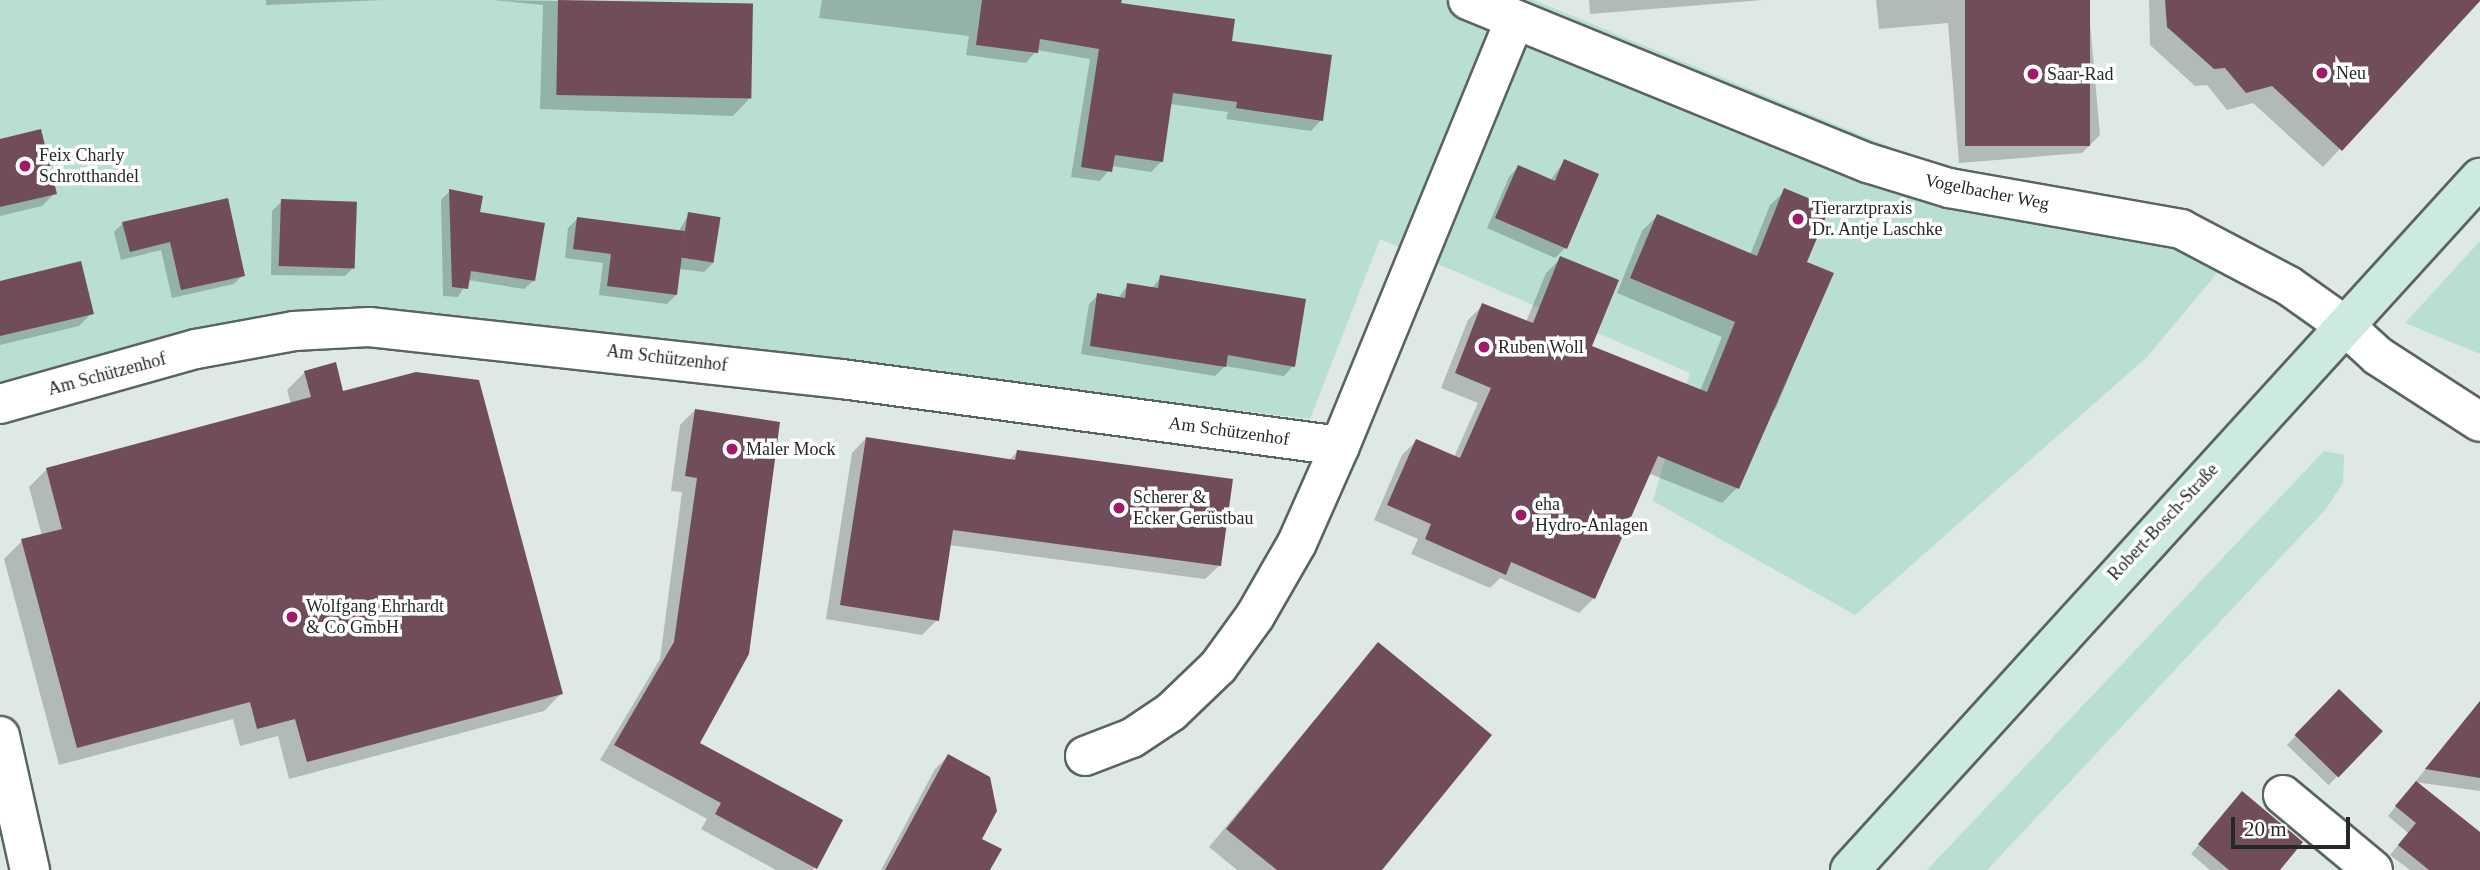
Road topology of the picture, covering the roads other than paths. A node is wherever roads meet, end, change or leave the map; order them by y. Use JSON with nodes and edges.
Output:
{"nodes":[{"id":1,"x":1468,"y":0,"type":"edge"},
{"id":2,"x":1515,"y":19,"type":"junction"},
{"id":3,"x":2480,"y":178,"type":"edge"},
{"id":4,"x":2344,"y":325,"type":"junction"},
{"id":5,"x":0,"y":404,"type":"edge"},
{"id":6,"x":2480,"y":422,"type":"edge"},
{"id":7,"x":1339,"y":446,"type":"junction"},
{"id":8,"x":0,"y":736,"type":"edge"},
{"id":9,"x":1085,"y":756,"type":"dead end"},
{"id":10,"x":2283,"y":795,"type":"dead end"},
{"id":11,"x":30,"y":870,"type":"edge"},
{"id":12,"x":1850,"y":870,"type":"edge"},
{"id":13,"x":2373,"y":870,"type":"edge"}],
"edges":[{"from":1,"to":2,"type":"street","name":"Vogelbacher Weg"},
{"from":2,"to":4,"type":"street","name":"Vogelbacher Weg"},
{"from":2,"to":7,"type":"street"},
{"from":3,"to":4,"type":"main road","name":"Robert-Bosch-Straße"},
{"from":4,"to":6,"type":"street","name":"Vogelbacher Weg"},
{"from":4,"to":12,"type":"main road","name":"Robert-Bosch-Straße"},
{"from":5,"to":7,"type":"street","name":"Am Schützenhof"},
{"from":7,"to":9,"type":"street"},
{"from":8,"to":11,"type":"street"},
{"from":10,"to":13,"type":"street"}]}
